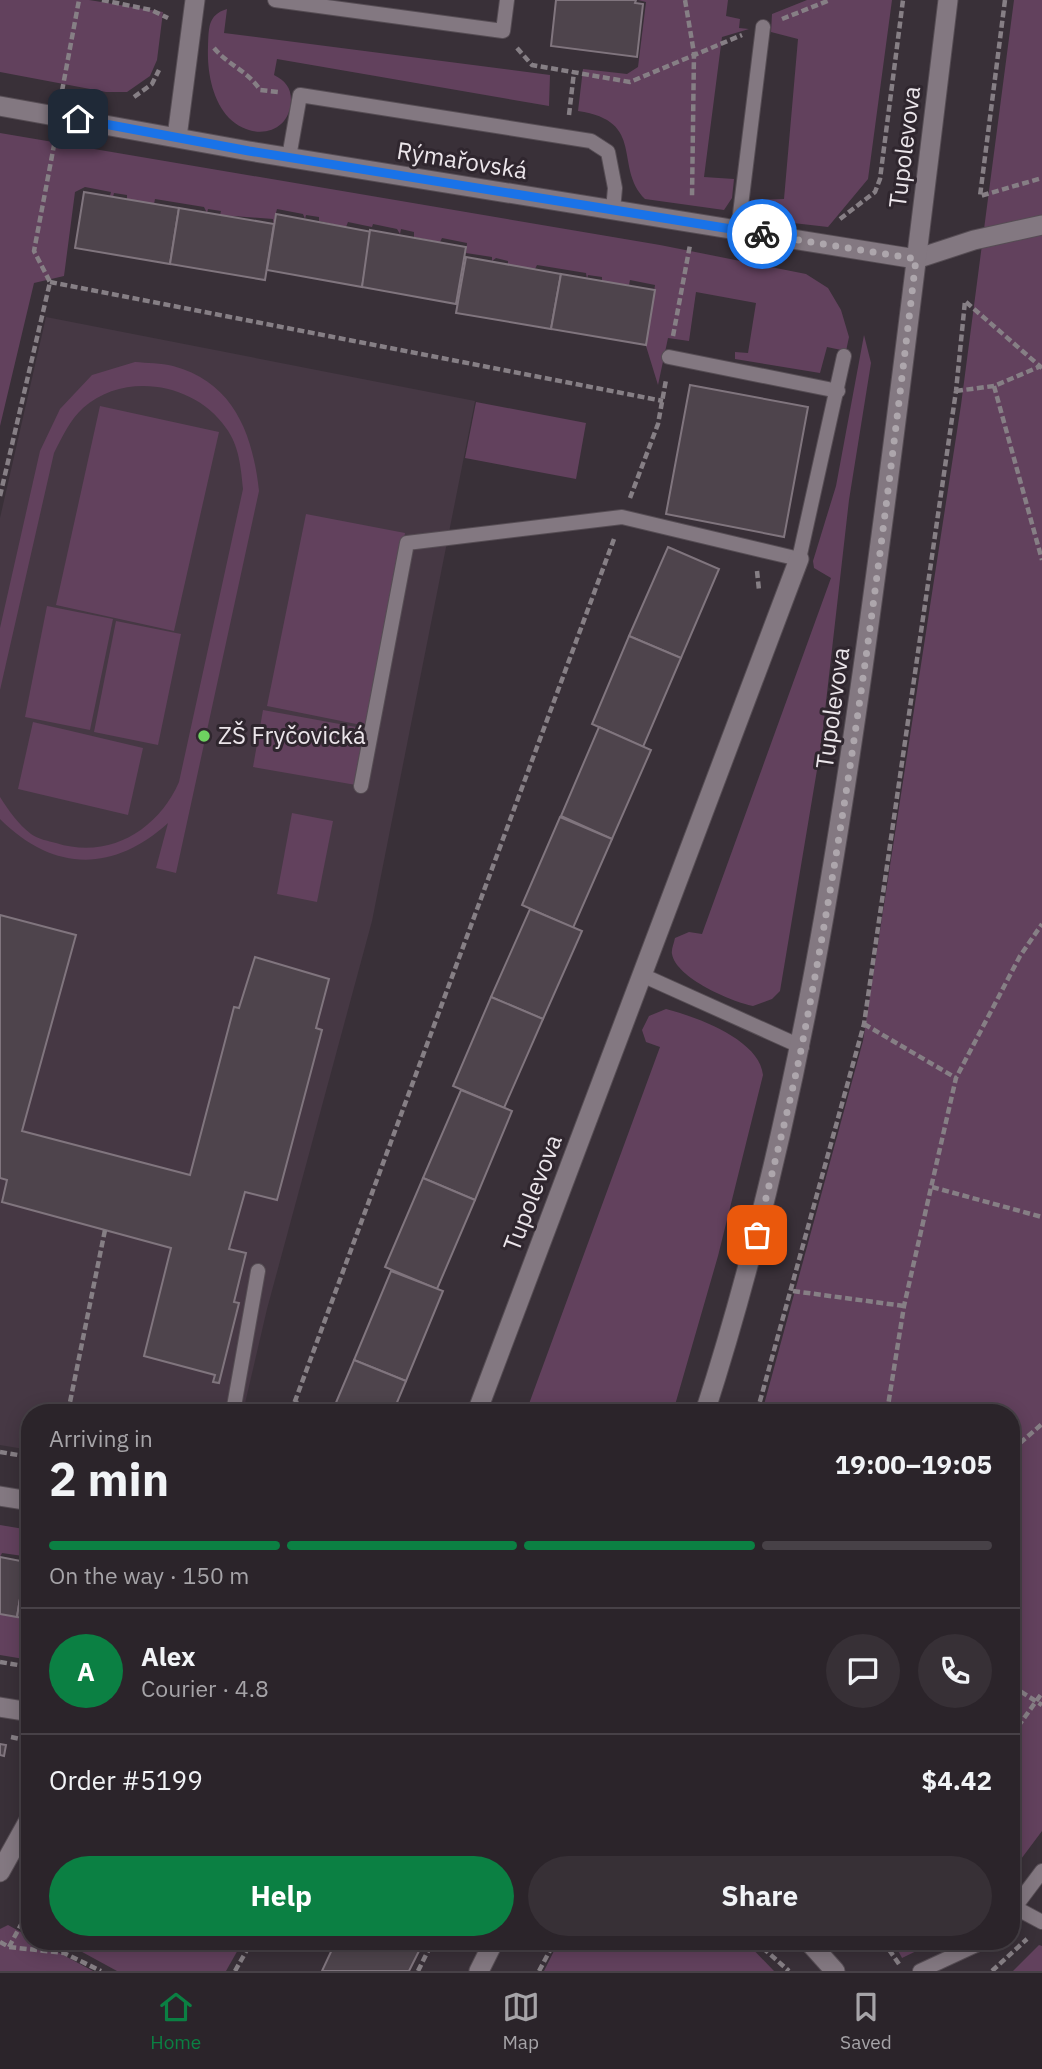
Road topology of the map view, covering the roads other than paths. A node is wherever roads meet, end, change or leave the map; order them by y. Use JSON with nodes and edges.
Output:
{"nodes":[{"id":1,"x":195,"y":0,"type":"edge"},
{"id":2,"x":275,"y":0,"type":"edge"},
{"id":3,"x":507,"y":0,"type":"edge"},
{"id":4,"x":948,"y":0,"type":"edge"},
{"id":5,"x":763,"y":26,"type":"road end"},
{"id":6,"x":0,"y":106,"type":"edge"},
{"id":7,"x":177,"y":137,"type":"junction"},
{"id":8,"x":289,"y":157,"type":"junction"},
{"id":9,"x":613,"y":210,"type":"junction"},
{"id":10,"x":1042,"y":225,"type":"edge"},
{"id":11,"x":738,"y":230,"type":"junction"},
{"id":12,"x":916,"y":259,"type":"junction"},
{"id":13,"x":669,"y":356,"type":"road end"},
{"id":14,"x":844,"y":356,"type":"dead end"},
{"id":15,"x":838,"y":391,"type":"junction"},
{"id":16,"x":799,"y":559,"type":"junction"},
{"id":17,"x":361,"y":786,"type":"dead end"},
{"id":18,"x":642,"y":975,"type":"junction"},
{"id":19,"x":802,"y":1047,"type":"junction"},
{"id":20,"x":258,"y":1271,"type":"dead end"},
{"id":21,"x":234,"y":1404,"type":"edge"},
{"id":22,"x":480,"y":1404,"type":"edge"},
{"id":23,"x":707,"y":1404,"type":"edge"},
{"id":24,"x":0,"y":1496,"type":"edge"},
{"id":25,"x":21,"y":1500,"type":"edge"},
{"id":26,"x":0,"y":1707,"type":"edge"},
{"id":27,"x":21,"y":1710,"type":"edge"},
{"id":28,"x":21,"y":1834,"type":"edge"},
{"id":29,"x":1042,"y":1871,"type":"edge"},
{"id":30,"x":0,"y":1872,"type":"edge"},
{"id":31,"x":1020,"y":1900,"type":"edge"},
{"id":32,"x":1020,"y":1914,"type":"edge"},
{"id":33,"x":1038,"y":1927,"type":"edge"},
{"id":34,"x":490,"y":1950,"type":"edge"},
{"id":35,"x":816,"y":1950,"type":"edge"},
{"id":36,"x":966,"y":1950,"type":"edge"},
{"id":37,"x":479,"y":1971,"type":"edge"},
{"id":38,"x":835,"y":1971,"type":"edge"},
{"id":39,"x":920,"y":1971,"type":"edge"}],
"edges":[{"from":1,"to":7,"type":"street"},
{"from":2,"to":3,"type":"lane"},
{"from":4,"to":12,"type":"street","name":"Tupolevova"},
{"from":5,"to":11,"type":"lane"},
{"from":6,"to":7,"type":"street","name":"Rýmařovská"},
{"from":7,"to":8,"type":"street","name":"Rýmařovská"},
{"from":8,"to":9,"type":"street","name":"Rýmařovská"},
{"from":8,"to":9,"type":"lane"},
{"from":9,"to":11,"type":"street","name":"Rýmařovská"},
{"from":10,"to":12,"type":"street"},
{"from":11,"to":12,"type":"street","name":"Rýmařovská"},
{"from":12,"to":19,"type":"street","name":"Tupolevova"},
{"from":13,"to":15,"type":"lane"},
{"from":14,"to":15,"type":"lane"},
{"from":15,"to":16,"type":"lane"},
{"from":16,"to":17,"type":"lane"},
{"from":16,"to":18,"type":"street","name":"Tupolevova"},
{"from":18,"to":19,"type":"lane"},
{"from":18,"to":22,"type":"street","name":"Tupolevova"},
{"from":19,"to":23,"type":"street","name":"Tupolevova"},
{"from":20,"to":21,"type":"lane"},
{"from":24,"to":25,"type":"street"},
{"from":26,"to":27,"type":"street"},
{"from":28,"to":30,"type":"street"},
{"from":29,"to":31,"type":"lane"},
{"from":32,"to":33,"type":"lane"},
{"from":34,"to":37,"type":"street"},
{"from":35,"to":38,"type":"street"},
{"from":36,"to":39,"type":"lane"}]}
